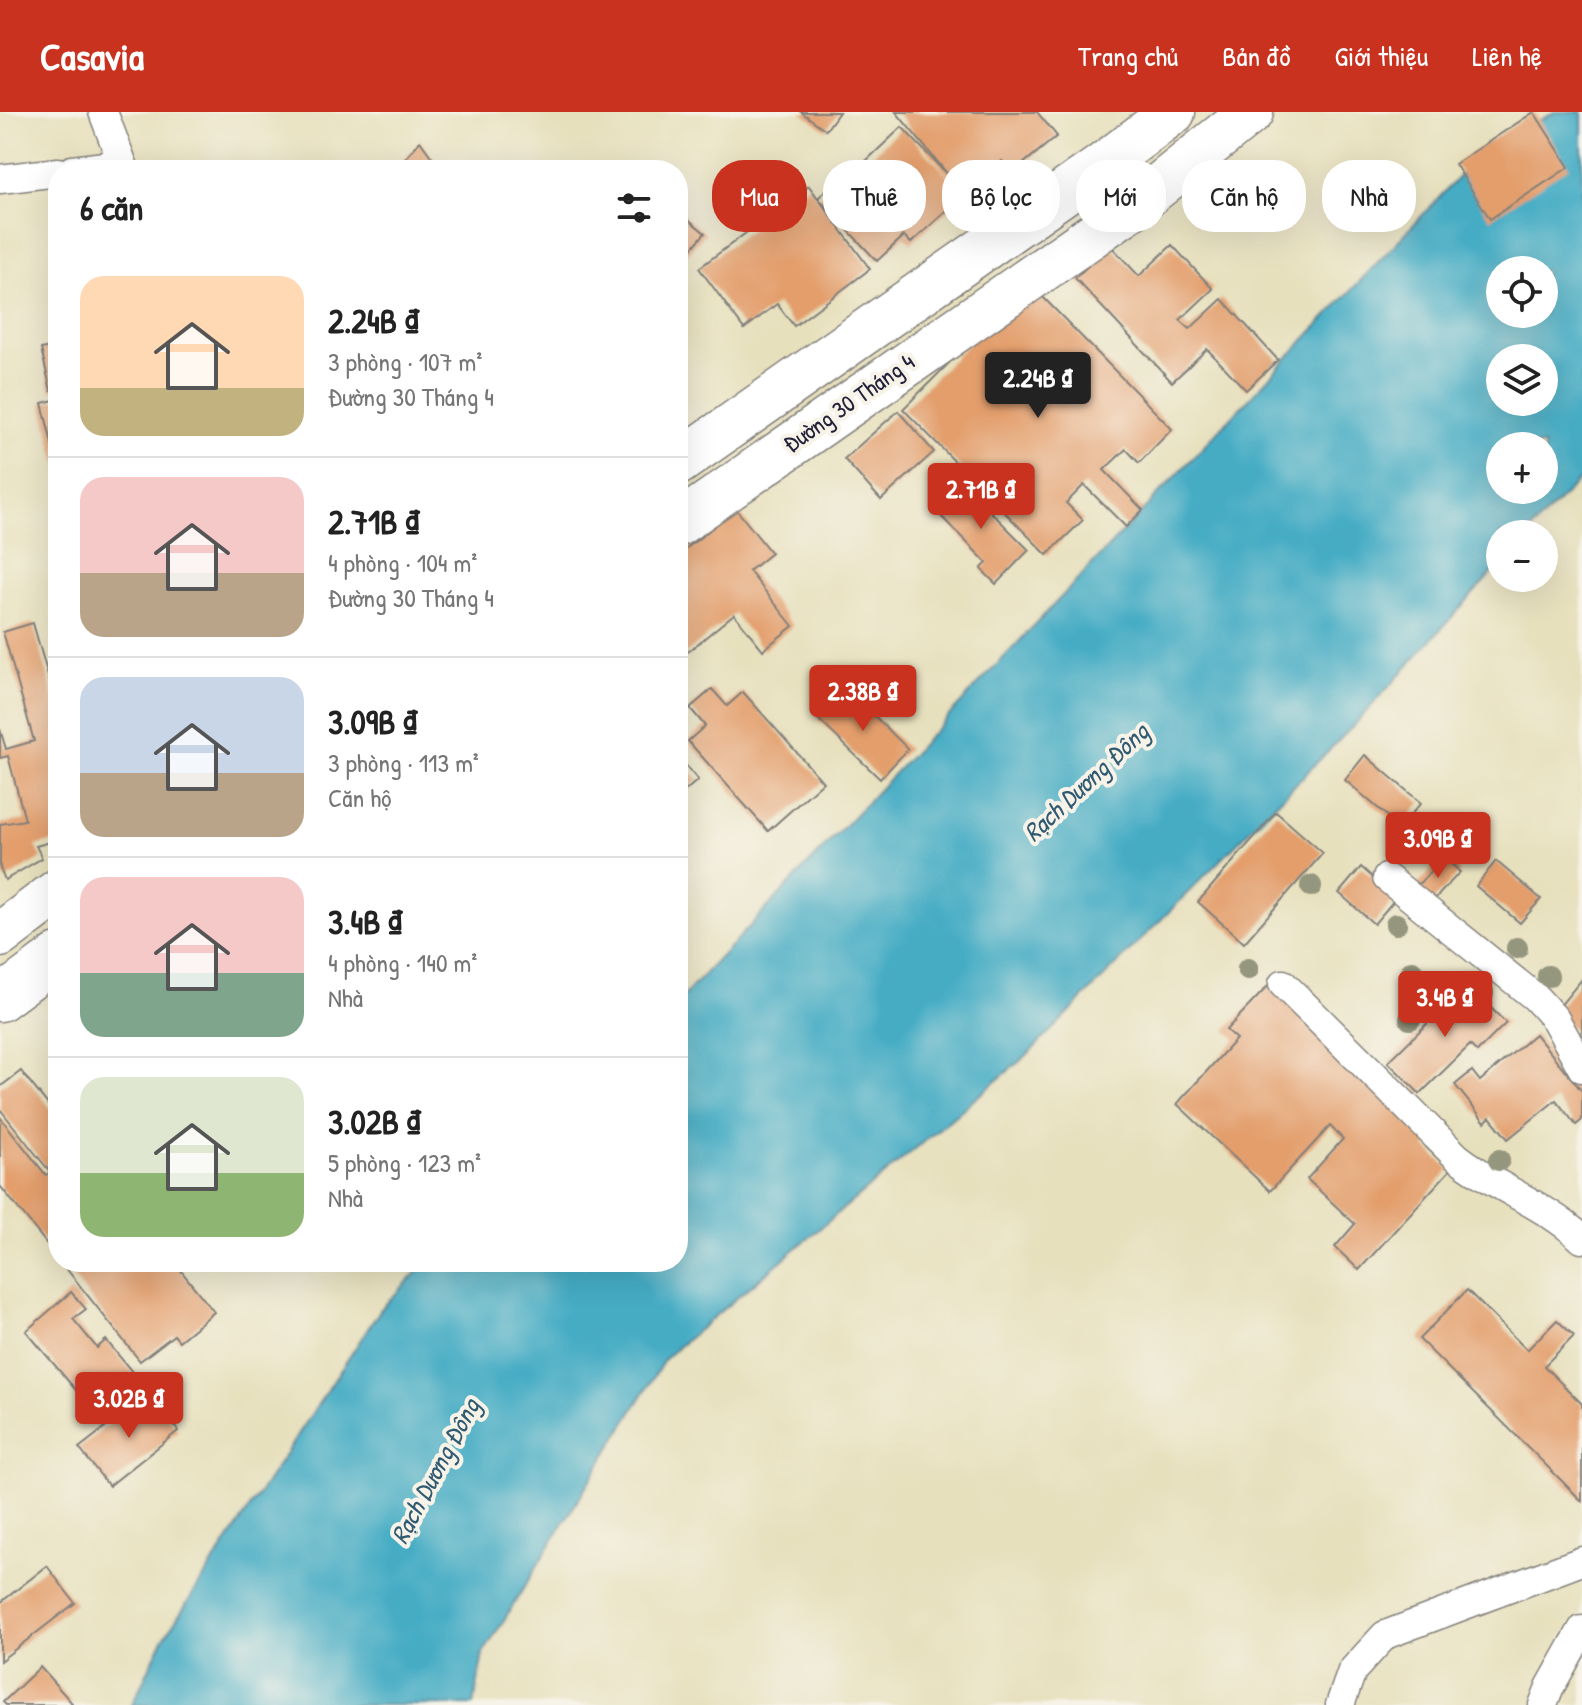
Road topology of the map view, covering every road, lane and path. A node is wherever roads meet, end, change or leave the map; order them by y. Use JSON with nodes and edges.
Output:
{"nodes":[{"id":1,"x":103,"y":112,"type":"edge"},
{"id":2,"x":1173,"y":112,"type":"edge"},
{"id":3,"x":1251,"y":112,"type":"edge"},
{"id":4,"x":121,"y":160,"type":"edge"},
{"id":5,"x":1110,"y":160,"type":"edge"},
{"id":6,"x":48,"y":173,"type":"edge"},
{"id":7,"x":0,"y":179,"type":"edge"},
{"id":8,"x":1166,"y":180,"type":"edge"},
{"id":9,"x":1076,"y":184,"type":"edge"},
{"id":10,"x":1097,"y":232,"type":"edge"},
{"id":11,"x":688,"y":456,"type":"edge"},
{"id":12,"x":688,"y":517,"type":"edge"},
{"id":13,"x":1387,"y":878,"type":"dead end"},
{"id":14,"x":48,"y":899,"type":"edge"},
{"id":15,"x":0,"y":935,"type":"edge"},
{"id":16,"x":48,"y":963,"type":"edge"},
{"id":17,"x":1283,"y":984,"type":"dead end"},
{"id":18,"x":0,"y":999,"type":"edge"},
{"id":19,"x":1582,"y":1068,"type":"edge"},
{"id":20,"x":1582,"y":1239,"type":"edge"},
{"id":21,"x":1582,"y":1561,"type":"edge"},
{"id":22,"x":1582,"y":1630,"type":"edge"},
{"id":23,"x":1340,"y":1705,"type":"edge"},
{"id":24,"x":1543,"y":1705,"type":"edge"}],
"edges":[{"from":1,"to":4,"type":"street"},
{"from":2,"to":5,"type":"main road","name":"Đường 30 Tháng 4"},
{"from":3,"to":8,"type":"main road","name":"Đường 30 Tháng 4"},
{"from":6,"to":7,"type":"street"},
{"from":9,"to":11,"type":"main road","name":"Đường 30 Tháng 4"},
{"from":10,"to":12,"type":"main road","name":"Đường 30 Tháng 4"},
{"from":13,"to":19,"type":"street"},
{"from":14,"to":15,"type":"main road"},
{"from":16,"to":18,"type":"main road"},
{"from":17,"to":20,"type":"street"},
{"from":21,"to":23,"type":"street"},
{"from":22,"to":24,"type":"street"}]}
